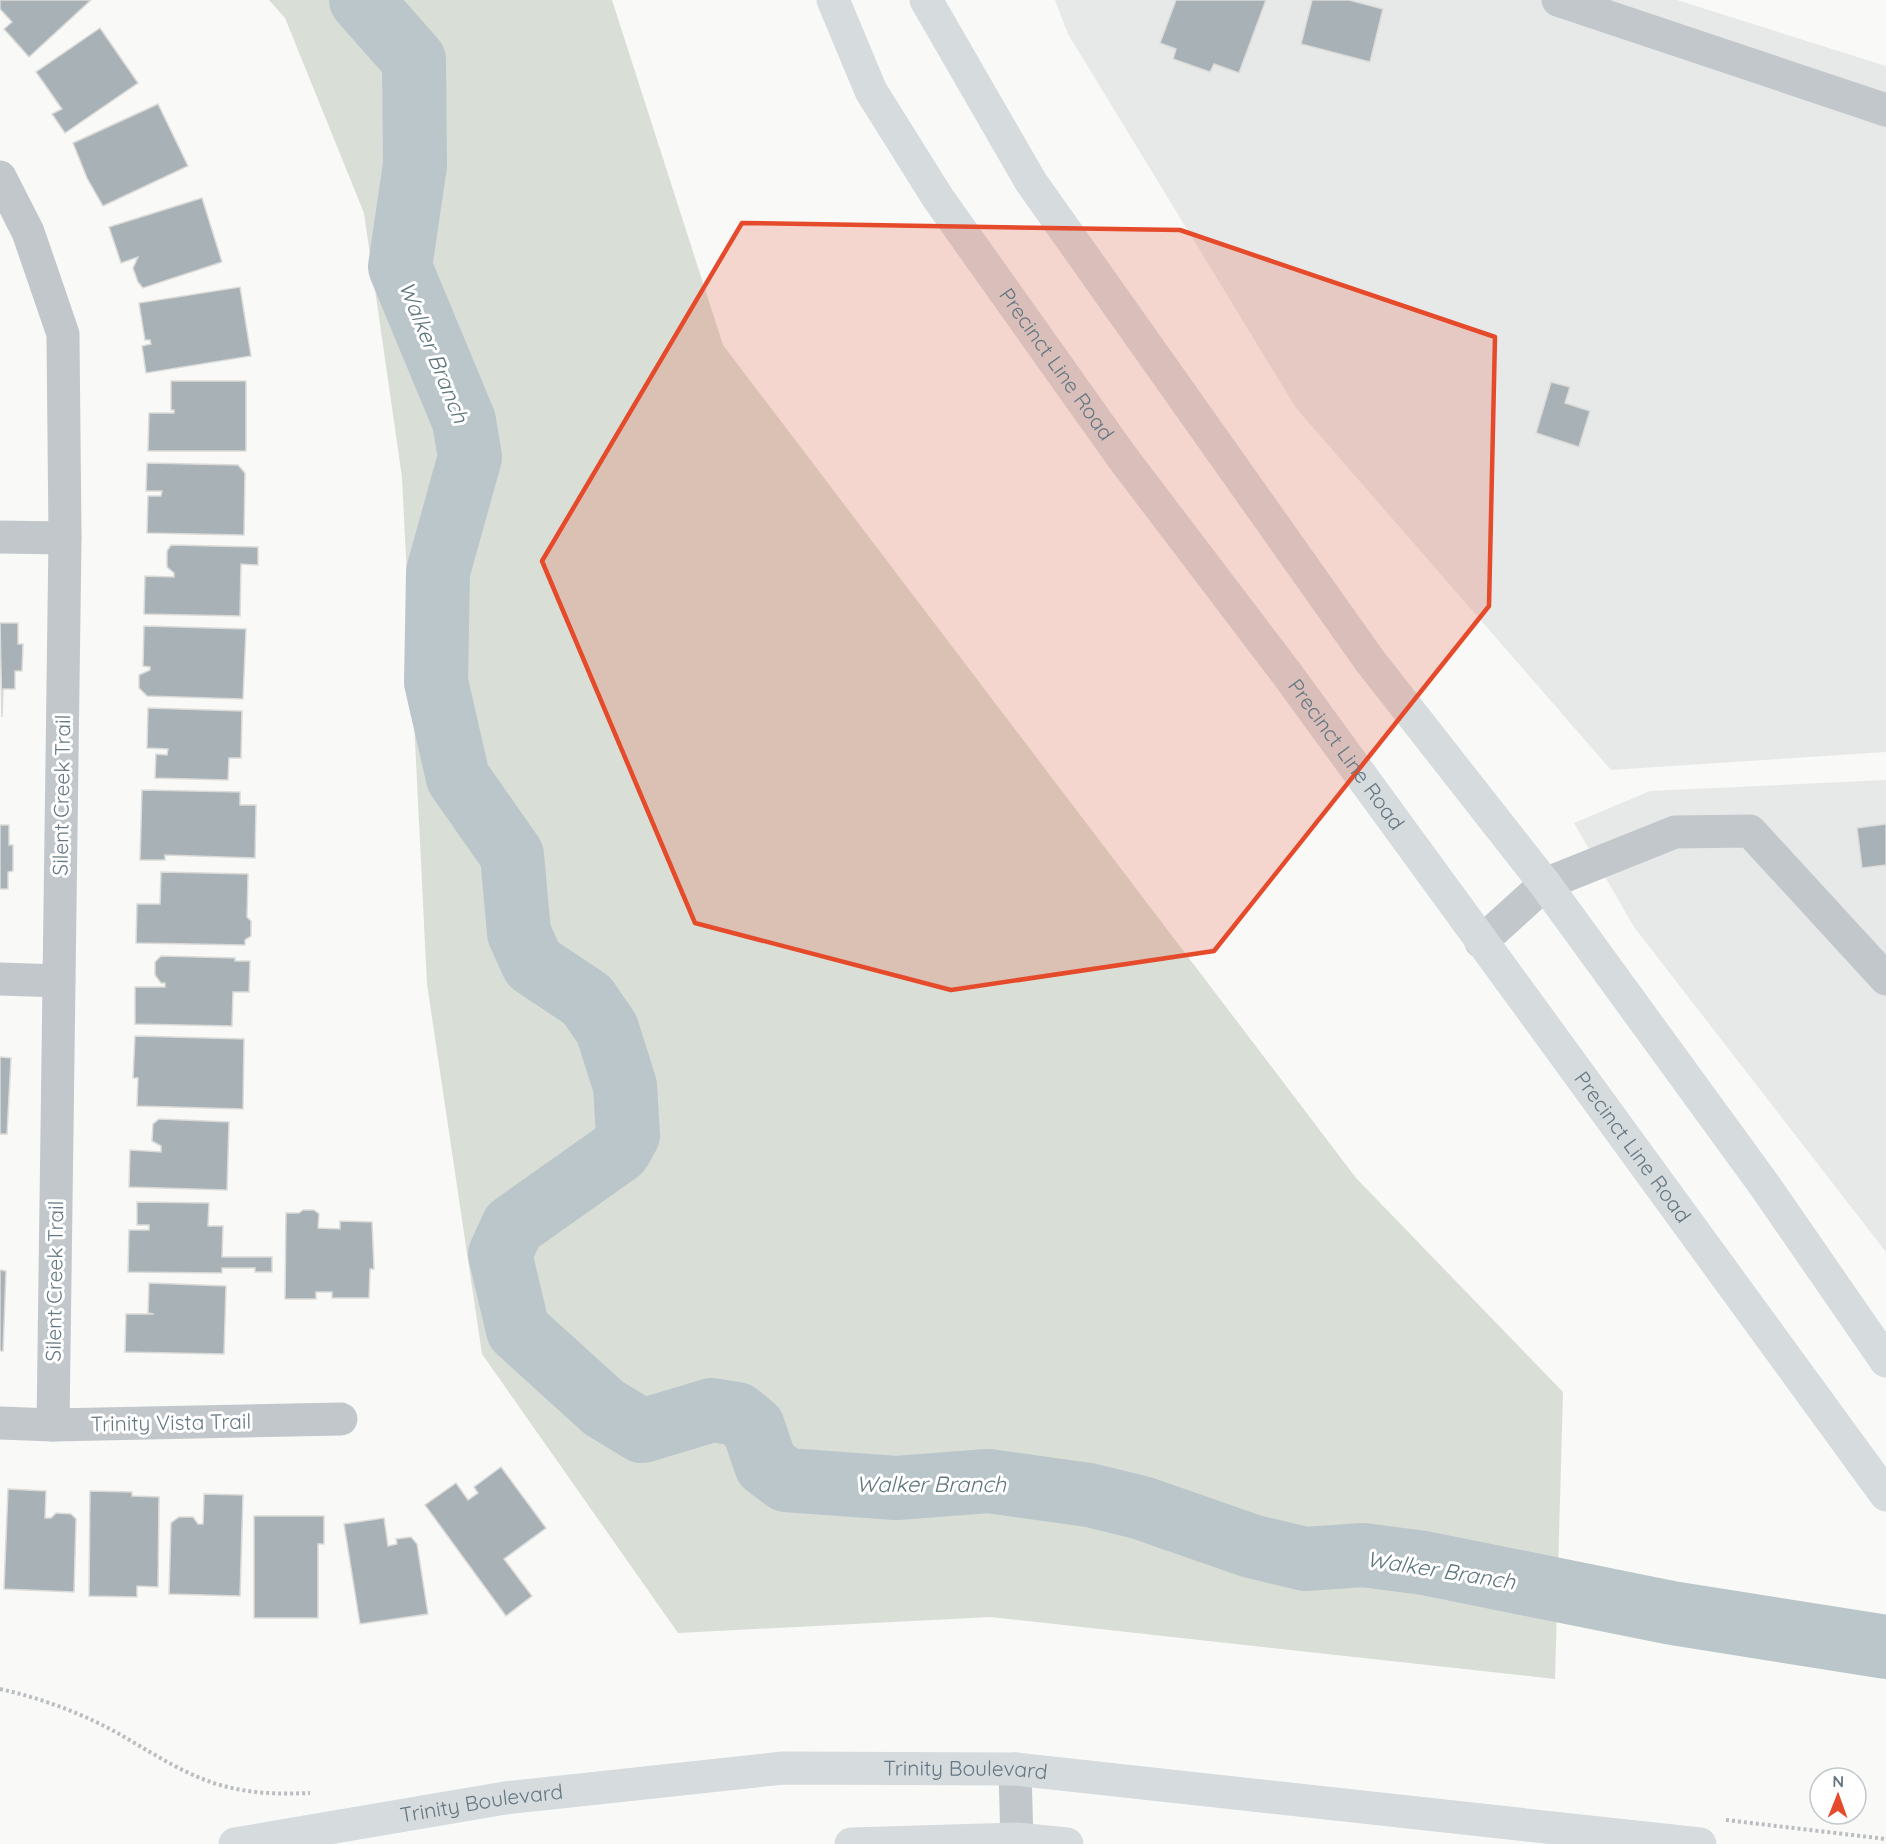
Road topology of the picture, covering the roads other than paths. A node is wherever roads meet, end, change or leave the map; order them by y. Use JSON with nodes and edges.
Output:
{"nodes":[{"id":1,"x":833,"y":0,"type":"edge"},
{"id":2,"x":926,"y":0,"type":"edge"},
{"id":3,"x":1558,"y":0,"type":"edge"},
{"id":4,"x":1886,"y":110,"type":"edge"},
{"id":5,"x":0,"y":177,"type":"edge"},
{"id":6,"x":0,"y":537,"type":"edge"},
{"id":7,"x":65,"y":538,"type":"junction"},
{"id":8,"x":1545,"y":884,"type":"junction"},
{"id":9,"x":1481,"y":942,"type":"junction"},
{"id":10,"x":1886,"y":979,"type":"edge"},
{"id":11,"x":0,"y":980,"type":"edge"},
{"id":12,"x":59,"y":981,"type":"junction"},
{"id":13,"x":1883,"y":1349,"type":"edge"},
{"id":14,"x":341,"y":1419,"type":"dead end"},
{"id":15,"x":0,"y":1423,"type":"edge"},
{"id":16,"x":53,"y":1425,"type":"junction"},
{"id":17,"x":1886,"y":1495,"type":"edge"},
{"id":18,"x":1015,"y":1769,"type":"junction"},
{"id":19,"x":1017,"y":1842,"type":"edge"},
{"id":20,"x":235,"y":1844,"type":"edge"},
{"id":21,"x":851,"y":1844,"type":"edge"},
{"id":22,"x":1067,"y":1844,"type":"edge"},
{"id":23,"x":1700,"y":1844,"type":"edge"}],
"edges":[{"from":1,"to":9,"type":"main road","name":"Precinct Line Road"},
{"from":2,"to":8,"type":"main road"},
{"from":3,"to":4,"type":"street"},
{"from":5,"to":7,"type":"street","name":"Silent Creek Trail"},
{"from":6,"to":7,"type":"street"},
{"from":7,"to":12,"type":"street","name":"Silent Creek Trail"},
{"from":8,"to":9,"type":"street"},
{"from":8,"to":10,"type":"street"},
{"from":8,"to":13,"type":"main road"},
{"from":9,"to":17,"type":"main road","name":"Precinct Line Road"},
{"from":11,"to":12,"type":"street"},
{"from":12,"to":16,"type":"street","name":"Silent Creek Trail"},
{"from":14,"to":16,"type":"street","name":"Trinity Vista Trail"},
{"from":15,"to":16,"type":"street","name":"Trinity Vista Trail"},
{"from":18,"to":19,"type":"street"},
{"from":18,"to":20,"type":"main road","name":"Trinity Boulevard"},
{"from":18,"to":23,"type":"main road","name":"Trinity Boulevard"},
{"from":19,"to":21,"type":"main road"},
{"from":19,"to":22,"type":"main road"}]}
